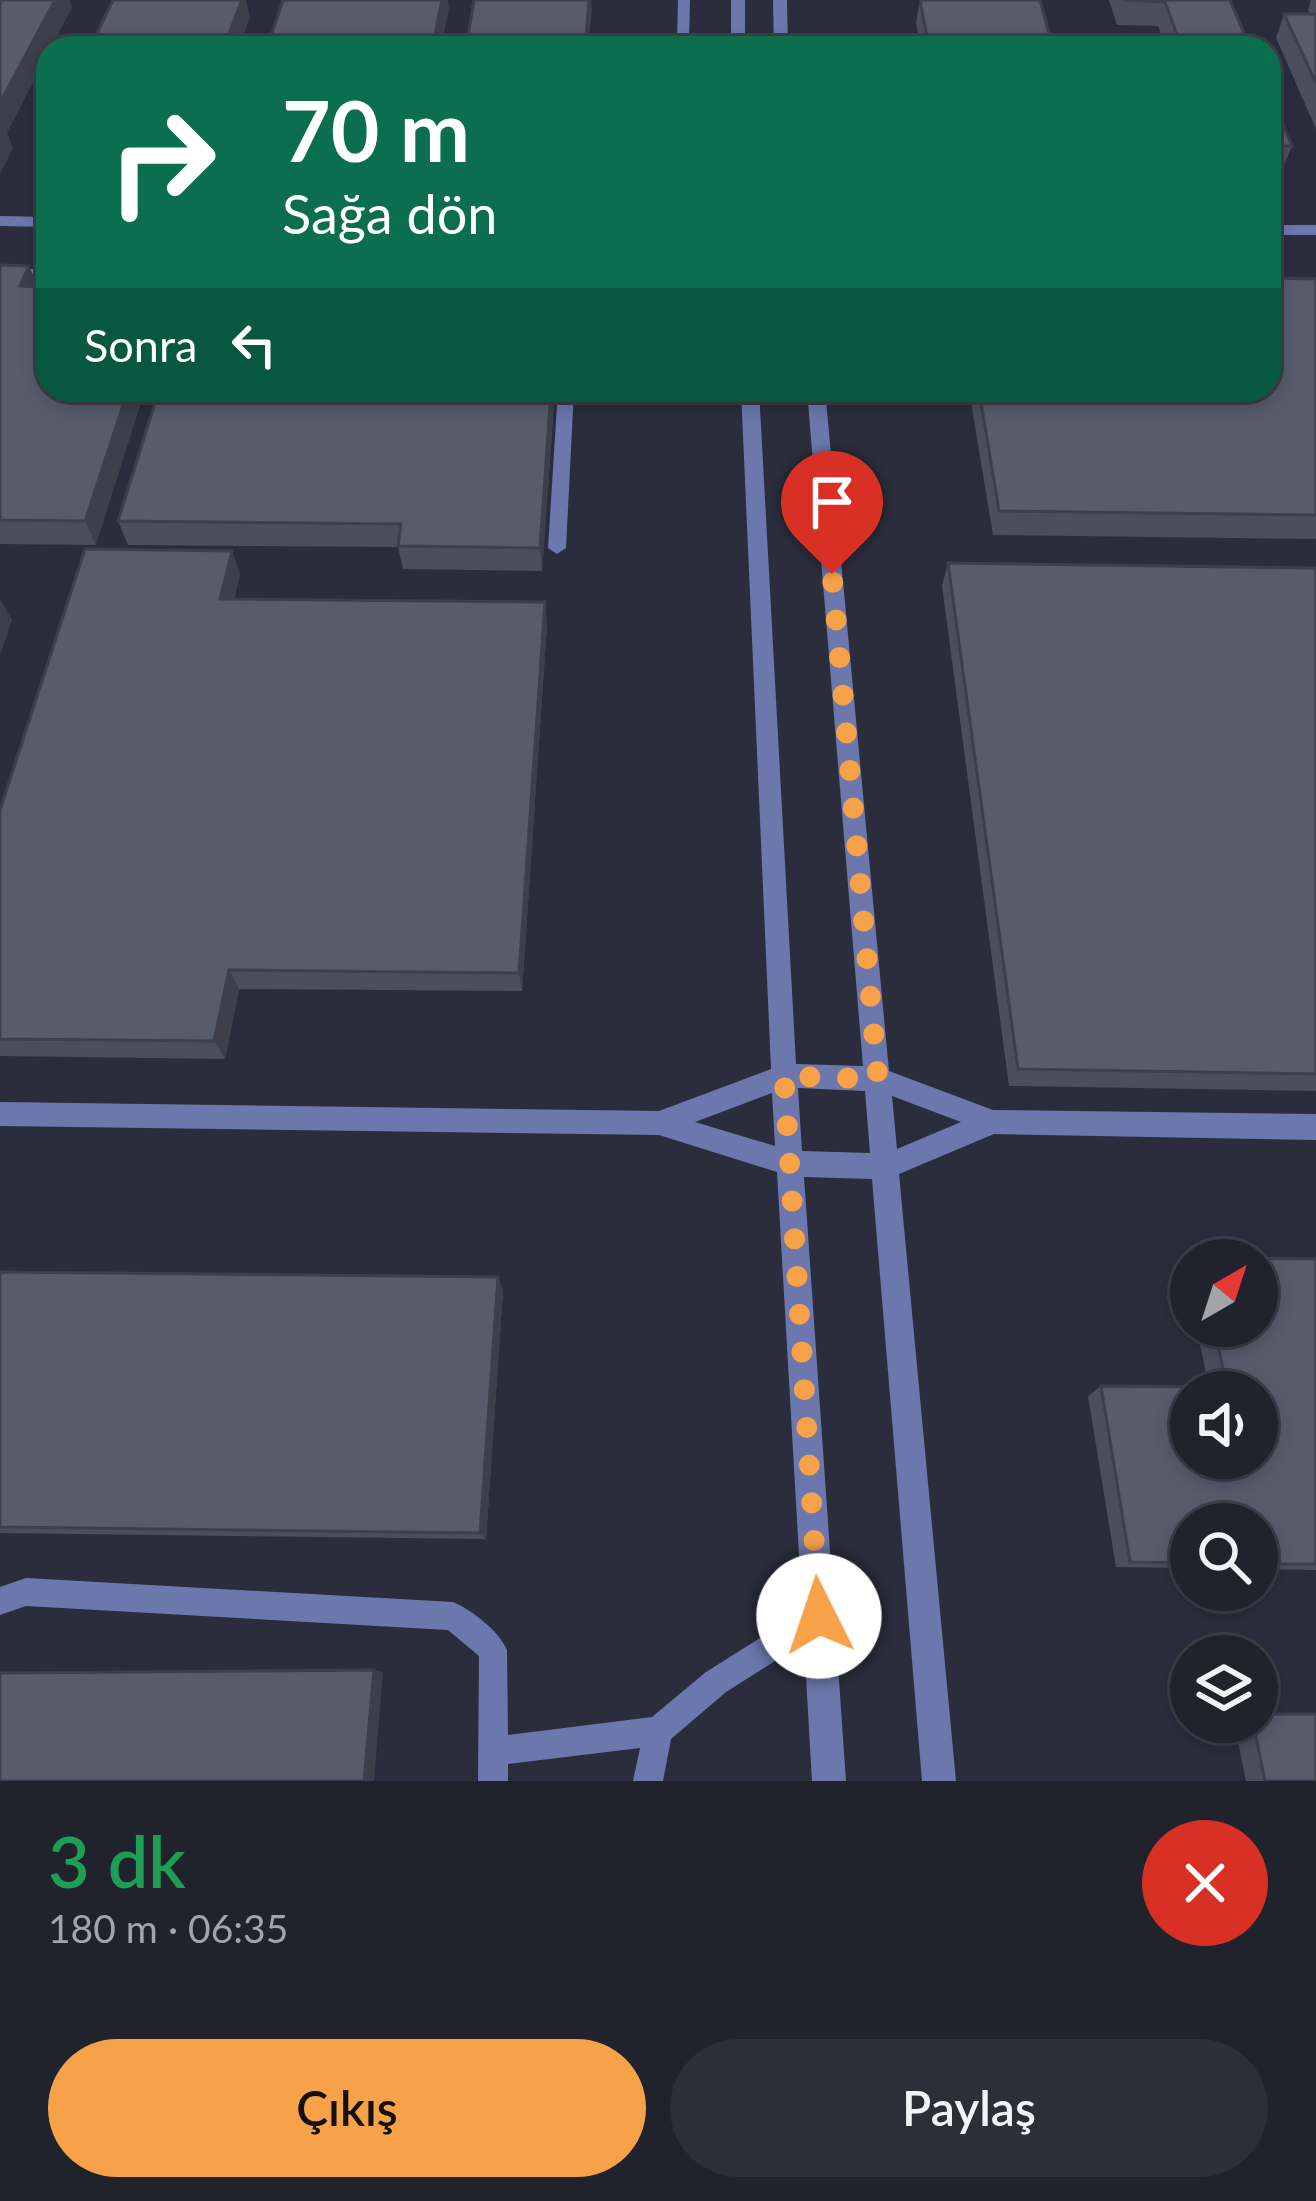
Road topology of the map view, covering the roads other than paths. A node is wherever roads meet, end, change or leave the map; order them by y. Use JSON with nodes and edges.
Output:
{"nodes":[{"id":1,"x":684,"y":0,"type":"edge"},
{"id":2,"x":738,"y":0,"type":"edge"},
{"id":3,"x":780,"y":0,"type":"edge"},
{"id":4,"x":683,"y":36,"type":"edge"},
{"id":5,"x":738,"y":36,"type":"edge"},
{"id":6,"x":782,"y":36,"type":"edge"},
{"id":7,"x":0,"y":221,"type":"edge"},
{"id":8,"x":36,"y":222,"type":"edge"},
{"id":9,"x":1281,"y":230,"type":"edge"},
{"id":10,"x":1316,"y":230,"type":"edge"},
{"id":11,"x":0,"y":274,"type":"edge"},
{"id":12,"x":36,"y":274,"type":"edge"},
{"id":13,"x":565,"y":402,"type":"edge"},
{"id":14,"x":751,"y":402,"type":"edge"},
{"id":15,"x":817,"y":402,"type":"edge"},
{"id":16,"x":557,"y":548,"type":"dead end"},
{"id":17,"x":784,"y":1076,"type":"junction"},
{"id":18,"x":878,"y":1079,"type":"junction"},
{"id":19,"x":0,"y":1114,"type":"edge"},
{"id":20,"x":993,"y":1122,"type":"junction"},
{"id":21,"x":659,"y":1123,"type":"junction"},
{"id":22,"x":1316,"y":1127,"type":"edge"},
{"id":23,"x":789,"y":1163,"type":"junction"},
{"id":24,"x":885,"y":1167,"type":"junction"},
{"id":25,"x":0,"y":1601,"type":"edge"},
{"id":26,"x":819,"y":1616,"type":"junction"},
{"id":27,"x":658,"y":1731,"type":"junction"},
{"id":28,"x":494,"y":1766,"type":"edge"},
{"id":29,"x":648,"y":1781,"type":"edge"},
{"id":30,"x":829,"y":1781,"type":"edge"},
{"id":31,"x":939,"y":1781,"type":"edge"}],
"edges":[{"from":1,"to":4,"type":"lane"},
{"from":2,"to":5,"type":"street"},
{"from":3,"to":6,"type":"street"},
{"from":7,"to":8,"type":"street"},
{"from":9,"to":10,"type":"street"},
{"from":11,"to":12,"type":"lane"},
{"from":13,"to":16,"type":"lane"},
{"from":14,"to":17,"type":"street"},
{"from":15,"to":18,"type":"street"},
{"from":17,"to":18,"type":"street"},
{"from":17,"to":21,"type":"street"},
{"from":17,"to":23,"type":"street"},
{"from":18,"to":20,"type":"street"},
{"from":18,"to":24,"type":"street"},
{"from":19,"to":21,"type":"street"},
{"from":20,"to":22,"type":"street"},
{"from":20,"to":24,"type":"street"},
{"from":21,"to":23,"type":"street"},
{"from":23,"to":24,"type":"street"},
{"from":23,"to":26,"type":"street"},
{"from":24,"to":31,"type":"street"},
{"from":25,"to":28,"type":"lane"},
{"from":26,"to":27,"type":"lane"},
{"from":26,"to":30,"type":"street"},
{"from":27,"to":28,"type":"lane"},
{"from":27,"to":29,"type":"lane"}]}
